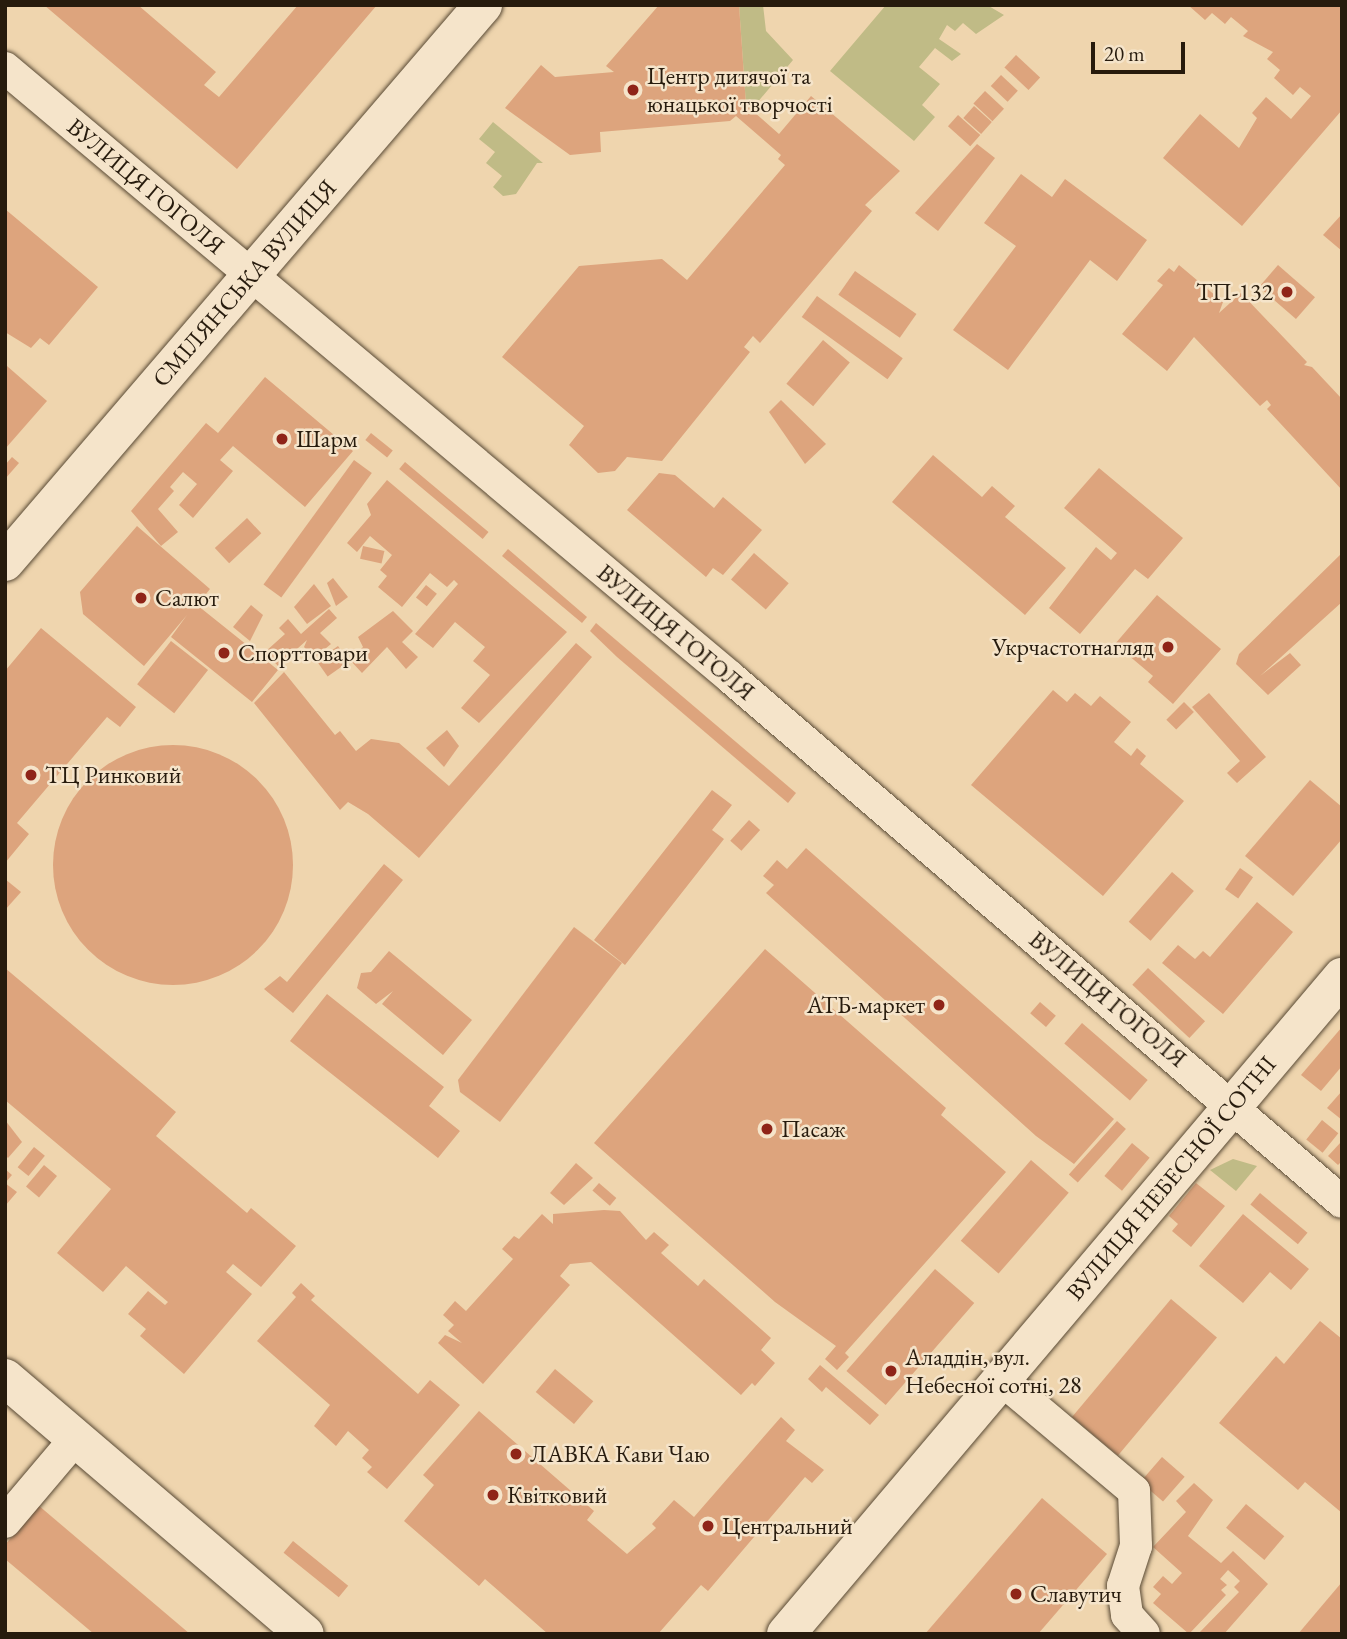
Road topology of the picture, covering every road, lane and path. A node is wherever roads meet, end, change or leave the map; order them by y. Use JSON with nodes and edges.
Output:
{"nodes":[{"id":1,"x":483,"y":5,"type":"edge"},
{"id":2,"x":5,"y":68,"type":"edge"},
{"id":3,"x":252,"y":273,"type":"junction"},
{"id":4,"x":5,"y":562,"type":"edge"},
{"id":5,"x":1342,"y":977,"type":"edge"},
{"id":6,"x":1232,"y":1104,"type":"junction"},
{"id":7,"x":1342,"y":1202,"type":"edge"},
{"id":8,"x":5,"y":1378,"type":"edge"},
{"id":9,"x":1001,"y":1379,"type":"junction"},
{"id":10,"x":76,"y":1438,"type":"junction"},
{"id":11,"x":5,"y":1522,"type":"edge"},
{"id":12,"x":305,"y":1634,"type":"edge"},
{"id":13,"x":786,"y":1634,"type":"edge"},
{"id":14,"x":1144,"y":1634,"type":"edge"}],
"edges":[{"from":1,"to":3,"type":"main road","name":"СМІЛЯНСЬКА ВУЛИЦЯ"},
{"from":2,"to":3,"type":"street","name":"ВУЛИЦЯ ГОГОЛЯ"},
{"from":3,"to":4,"type":"main road","name":"СМІЛЯНСЬКА ВУЛИЦЯ"},
{"from":3,"to":6,"type":"street","name":"ВУЛИЦЯ ГОГОЛЯ"},
{"from":5,"to":6,"type":"main road","name":"ВУЛИЦЯ НЕБЕСНОЇ СОТНІ"},
{"from":6,"to":7,"type":"street","name":"ВУЛИЦЯ ГОГОЛЯ"},
{"from":6,"to":9,"type":"main road","name":"ВУЛИЦЯ НЕБЕСНОЇ СОТНІ"},
{"from":8,"to":10,"type":"main road"},
{"from":9,"to":13,"type":"main road","name":"ВУЛИЦЯ НЕБЕСНОЇ СОТНІ"},
{"from":9,"to":14,"type":"street"},
{"from":10,"to":11,"type":"street"},
{"from":10,"to":12,"type":"main road"}]}
